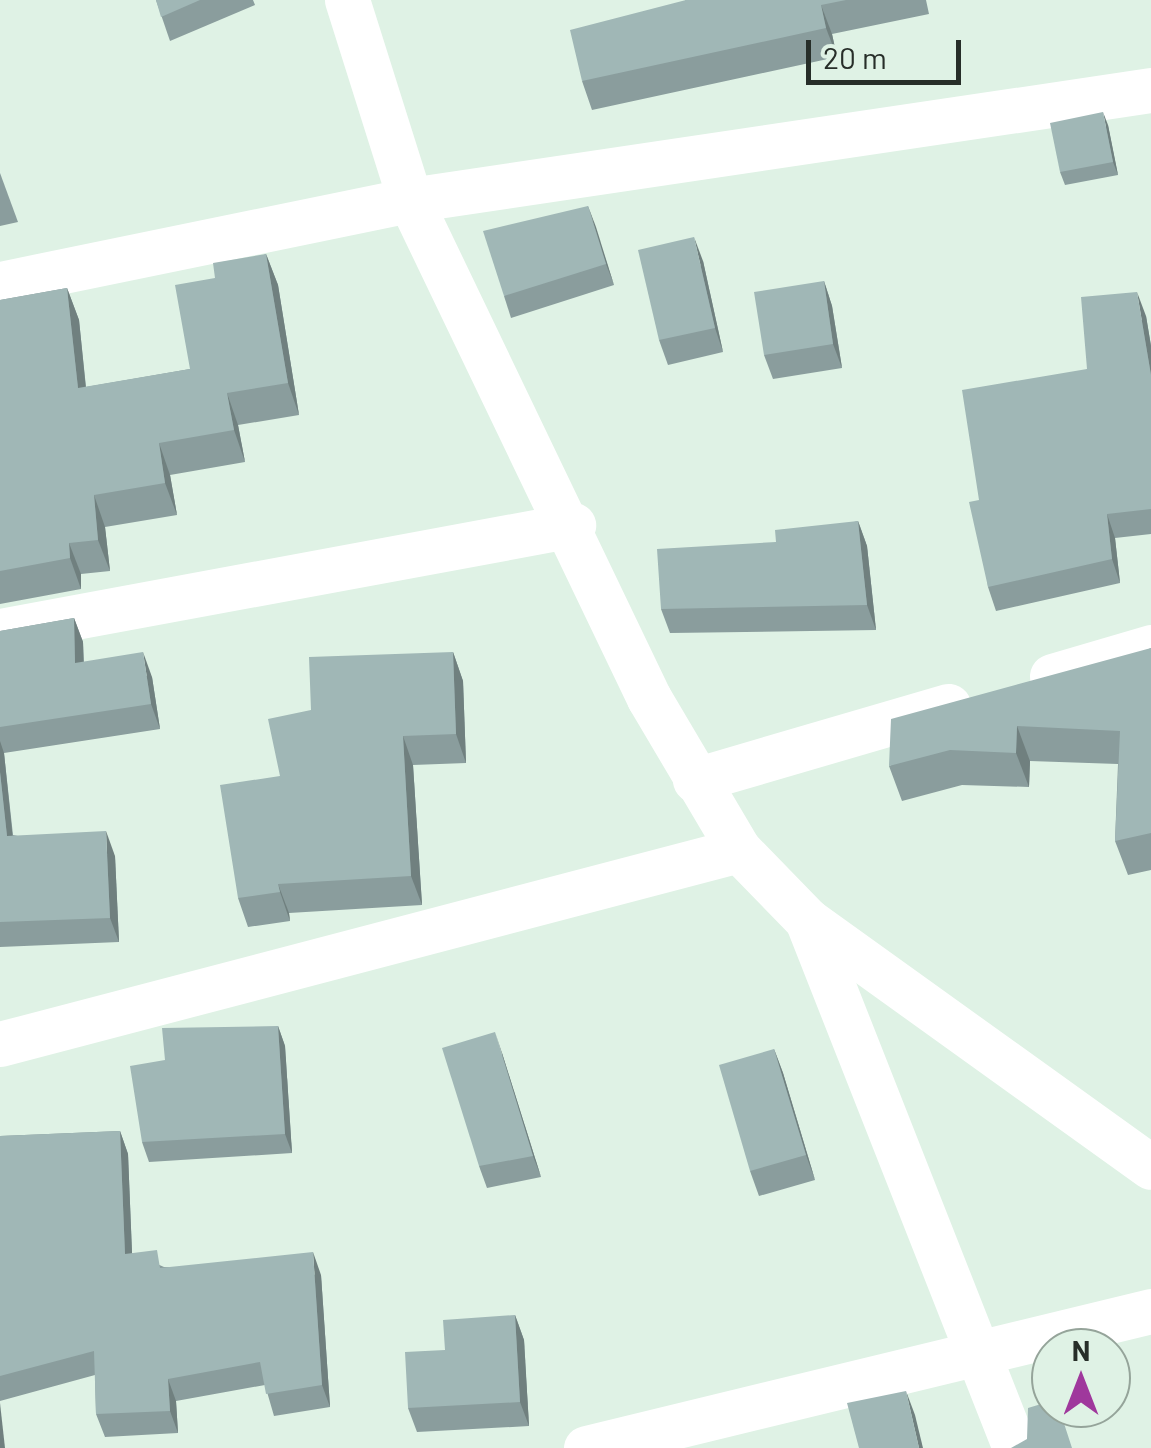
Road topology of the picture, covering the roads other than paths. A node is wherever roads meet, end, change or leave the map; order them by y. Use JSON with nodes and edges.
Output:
{"nodes":[{"id":1,"x":347,"y":0,"type":"edge"},
{"id":2,"x":1151,"y":90,"type":"edge"},
{"id":3,"x":410,"y":200,"type":"junction"},
{"id":4,"x":0,"y":284,"type":"edge"},
{"id":5,"x":573,"y":525,"type":"junction"},
{"id":6,"x":0,"y":630,"type":"edge"},
{"id":7,"x":1151,"y":647,"type":"edge"},
{"id":8,"x":695,"y":780,"type":"junction"},
{"id":9,"x":739,"y":850,"type":"junction"},
{"id":10,"x":808,"y":920,"type":"junction"},
{"id":11,"x":0,"y":1044,"type":"edge"},
{"id":12,"x":1151,"y":1166,"type":"edge"},
{"id":13,"x":1151,"y":1311,"type":"edge"},
{"id":14,"x":983,"y":1352,"type":"junction"},
{"id":15,"x":586,"y":1448,"type":"edge"},
{"id":16,"x":1015,"y":1448,"type":"edge"}],
"edges":[{"from":1,"to":3,"type":"street"},
{"from":2,"to":3,"type":"street"},
{"from":3,"to":4,"type":"street"},
{"from":3,"to":5,"type":"street"},
{"from":5,"to":6,"type":"street"},
{"from":5,"to":8,"type":"street"},
{"from":7,"to":8,"type":"street"},
{"from":8,"to":9,"type":"street"},
{"from":9,"to":10,"type":"street"},
{"from":9,"to":11,"type":"street"},
{"from":10,"to":12,"type":"street"},
{"from":10,"to":14,"type":"street"},
{"from":13,"to":14,"type":"street"},
{"from":14,"to":15,"type":"street"},
{"from":14,"to":16,"type":"street"}]}
